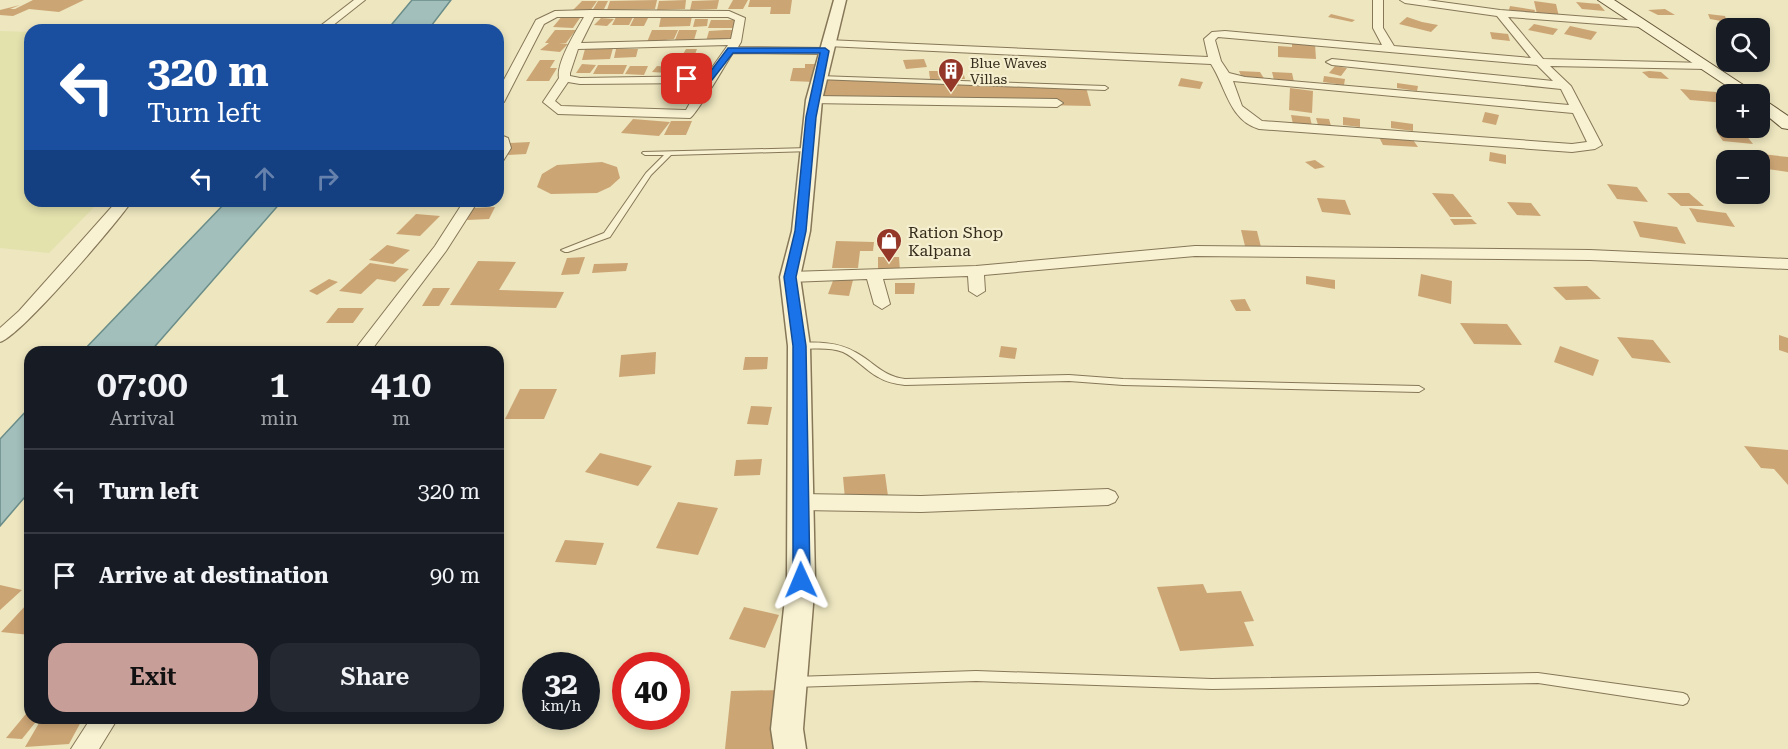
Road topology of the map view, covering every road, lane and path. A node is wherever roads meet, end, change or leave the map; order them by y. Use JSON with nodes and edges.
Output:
{"nodes":[{"id":1,"x":360,"y":0,"type":"edge"},
{"id":2,"x":840,"y":0,"type":"edge"},
{"id":3,"x":1378,"y":0,"type":"edge"},
{"id":4,"x":1405,"y":0,"type":"edge"},
{"id":5,"x":1605,"y":0,"type":"edge"},
{"id":6,"x":591,"y":13,"type":"junction"},
{"id":7,"x":1500,"y":14,"type":"junction"},
{"id":8,"x":328,"y":24,"type":"edge"},
{"id":9,"x":1640,"y":24,"type":"junction"},
{"id":10,"x":574,"y":46,"type":"junction"},
{"id":11,"x":733,"y":46,"type":"junction"},
{"id":12,"x":826,"y":47,"type":"junction"},
{"id":13,"x":1389,"y":47,"type":"junction"},
{"id":14,"x":1215,"y":61,"type":"junction"},
{"id":15,"x":1332,"y":62,"type":"dead end"},
{"id":16,"x":1540,"y":62,"type":"junction"},
{"id":17,"x":1706,"y":66,"type":"junction"},
{"id":18,"x":1225,"y":76,"type":"junction"},
{"id":19,"x":565,"y":78,"type":"junction"},
{"id":20,"x":709,"y":78,"type":"junction"},
{"id":21,"x":819,"y":78,"type":"junction"},
{"id":22,"x":1734,"y":84,"type":"edge"},
{"id":23,"x":1565,"y":86,"type":"junction"},
{"id":24,"x":1105,"y":88,"type":"dead end"},
{"id":25,"x":504,"y":91,"type":"edge"},
{"id":26,"x":814,"y":100,"type":"junction"},
{"id":27,"x":1057,"y":103,"type":"dead end"},
{"id":28,"x":1578,"y":110,"type":"junction"},
{"id":29,"x":1770,"y":110,"type":"edge"},
{"id":30,"x":1788,"y":124,"type":"edge"},
{"id":31,"x":809,"y":150,"type":"junction"},
{"id":32,"x":645,"y":153,"type":"dead end"},
{"id":33,"x":669,"y":153,"type":"junction"},
{"id":34,"x":120,"y":207,"type":"edge"},
{"id":35,"x":467,"y":207,"type":"edge"},
{"id":36,"x":565,"y":250,"type":"dead end"},
{"id":37,"x":1788,"y":264,"type":"edge"},
{"id":38,"x":976,"y":271,"type":"junction"},
{"id":39,"x":874,"y":274,"type":"junction"},
{"id":40,"x":790,"y":277,"type":"junction"},
{"id":41,"x":977,"y":291,"type":"dead end"},
{"id":42,"x":882,"y":304,"type":"dead end"},
{"id":43,"x":0,"y":337,"type":"edge"},
{"id":44,"x":366,"y":346,"type":"edge"},
{"id":45,"x":799,"y":346,"type":"junction"},
{"id":46,"x":1419,"y":389,"type":"dead end"},
{"id":47,"x":1107,"y":497,"type":"dead end"},
{"id":48,"x":801,"y":502,"type":"junction"},
{"id":49,"x":792,"y":682,"type":"junction"},
{"id":50,"x":1683,"y":699,"type":"dead end"},
{"id":51,"x":102,"y":724,"type":"edge"},
{"id":52,"x":84,"y":749,"type":"edge"},
{"id":53,"x":790,"y":749,"type":"edge"}],
"edges":[{"from":1,"to":8,"type":"street"},
{"from":2,"to":12,"type":"street"},
{"from":3,"to":13,"type":"street"},
{"from":4,"to":7,"type":"street"},
{"from":5,"to":9,"type":"main road"},
{"from":6,"to":10,"type":"street"},
{"from":6,"to":11,"type":"street"},
{"from":6,"to":25,"type":"street"},
{"from":7,"to":9,"type":"street"},
{"from":7,"to":16,"type":"street"},
{"from":9,"to":17,"type":"main road"},
{"from":10,"to":11,"type":"street"},
{"from":10,"to":19,"type":"street"},
{"from":11,"to":12,"type":"street"},
{"from":11,"to":20,"type":"street"},
{"from":12,"to":14,"type":"street"},
{"from":12,"to":21,"type":"street"},
{"from":13,"to":14,"type":"street"},
{"from":13,"to":16,"type":"street"},
{"from":14,"to":18,"type":"street"},
{"from":15,"to":23,"type":"street"},
{"from":16,"to":17,"type":"street"},
{"from":16,"to":23,"type":"street"},
{"from":17,"to":22,"type":"main road"},
{"from":18,"to":28,"type":"street"},
{"from":18,"to":28,"type":"street"},
{"from":19,"to":20,"type":"street"},
{"from":19,"to":20,"type":"street"},
{"from":21,"to":24,"type":"lane"},
{"from":21,"to":26,"type":"street"},
{"from":23,"to":28,"type":"street"},
{"from":26,"to":27,"type":"street"},
{"from":26,"to":31,"type":"street"},
{"from":29,"to":30,"type":"main road"},
{"from":31,"to":33,"type":"lane"},
{"from":31,"to":40,"type":"street"},
{"from":32,"to":33,"type":"lane"},
{"from":33,"to":36,"type":"lane"},
{"from":34,"to":43,"type":"street"},
{"from":35,"to":44,"type":"street"},
{"from":37,"to":38,"type":"street"},
{"from":38,"to":39,"type":"street"},
{"from":38,"to":41,"type":"street"},
{"from":39,"to":40,"type":"street"},
{"from":39,"to":42,"type":"street"},
{"from":40,"to":45,"type":"street"},
{"from":45,"to":46,"type":"lane"},
{"from":45,"to":48,"type":"street"},
{"from":47,"to":48,"type":"street"},
{"from":48,"to":49,"type":"street"},
{"from":49,"to":50,"type":"lane"},
{"from":49,"to":53,"type":"street"},
{"from":51,"to":52,"type":"street"}]}
